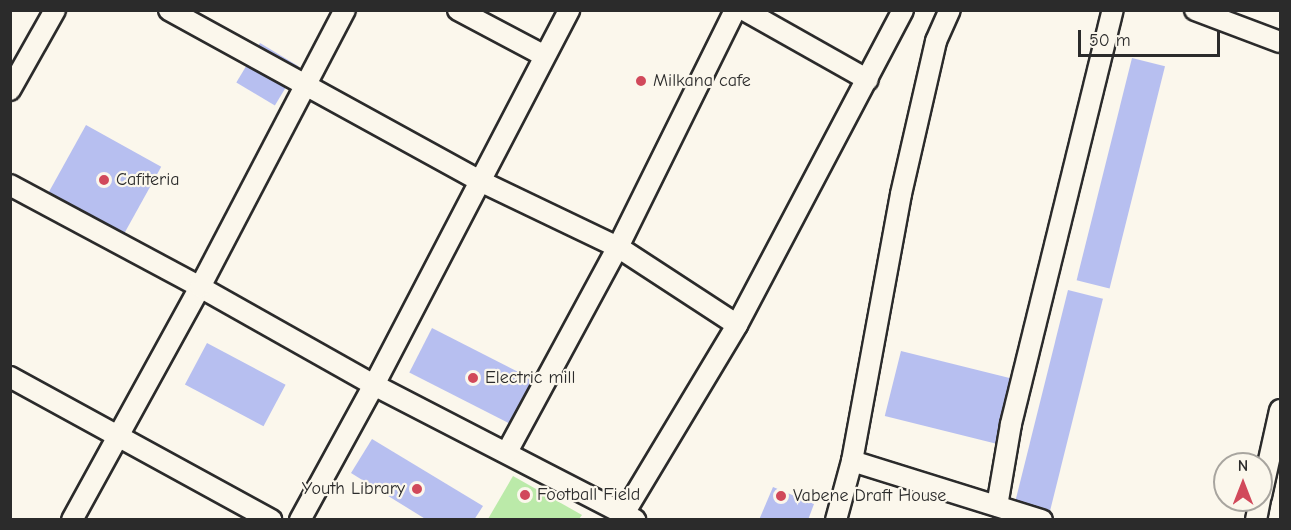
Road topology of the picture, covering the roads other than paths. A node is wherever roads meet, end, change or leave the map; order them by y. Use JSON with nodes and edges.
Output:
{"nodes":[{"id":1,"x":54,"y":10,"type":"edge"},
{"id":2,"x":169,"y":10,"type":"edge"},
{"id":3,"x":345,"y":10,"type":"edge"},
{"id":4,"x":458,"y":10,"type":"edge"},
{"id":5,"x":569,"y":10,"type":"edge"},
{"id":6,"x":735,"y":10,"type":"edge"},
{"id":7,"x":744,"y":10,"type":"edge"},
{"id":8,"x":903,"y":10,"type":"edge"},
{"id":9,"x":950,"y":10,"type":"edge"},
{"id":10,"x":1113,"y":10,"type":"edge"},
{"id":11,"x":1196,"y":10,"type":"edge"},
{"id":12,"x":1281,"y":42,"type":"edge"},
{"id":13,"x":545,"y":56,"type":"junction"},
{"id":14,"x":868,"y":80,"type":"junction"},
{"id":15,"x":306,"y":85,"type":"junction"},
{"id":16,"x":10,"y":90,"type":"edge"},
{"id":17,"x":480,"y":181,"type":"junction"},
{"id":18,"x":10,"y":185,"type":"edge"},
{"id":19,"x":618,"y":247,"type":"junction"},
{"id":20,"x":200,"y":287,"type":"junction"},
{"id":21,"x":736,"y":325,"type":"junction"},
{"id":22,"x":10,"y":377,"type":"edge"},
{"id":23,"x":374,"y":385,"type":"junction"},
{"id":24,"x":1281,"y":410,"type":"edge"},
{"id":25,"x":119,"y":434,"type":"junction"},
{"id":26,"x":507,"y":452,"type":"junction"},
{"id":27,"x":1271,"y":452,"type":"edge"},
{"id":28,"x":852,"y":461,"type":"junction"},
{"id":29,"x":997,"y":506,"type":"junction"},
{"id":30,"x":626,"y":517,"type":"edge"},
{"id":31,"x":72,"y":519,"type":"edge"},
{"id":32,"x":271,"y":519,"type":"edge"},
{"id":33,"x":300,"y":519,"type":"edge"},
{"id":34,"x":836,"y":519,"type":"edge"},
{"id":35,"x":1042,"y":519,"type":"edge"}],
"edges":[{"from":1,"to":16,"type":"street"},
{"from":2,"to":15,"type":"street"},
{"from":3,"to":15,"type":"street"},
{"from":4,"to":13,"type":"street"},
{"from":5,"to":13,"type":"street"},
{"from":6,"to":19,"type":"street"},
{"from":7,"to":14,"type":"street"},
{"from":8,"to":14,"type":"street"},
{"from":9,"to":28,"type":"street"},
{"from":10,"to":29,"type":"street"},
{"from":11,"to":12,"type":"street"},
{"from":13,"to":17,"type":"street"},
{"from":14,"to":21,"type":"street"},
{"from":15,"to":17,"type":"street"},
{"from":15,"to":20,"type":"street"},
{"from":17,"to":19,"type":"street"},
{"from":17,"to":23,"type":"street"},
{"from":18,"to":20,"type":"street"},
{"from":19,"to":21,"type":"street"},
{"from":19,"to":26,"type":"street"},
{"from":20,"to":23,"type":"street"},
{"from":20,"to":25,"type":"street"},
{"from":21,"to":30,"type":"street"},
{"from":22,"to":25,"type":"street"},
{"from":23,"to":26,"type":"street"},
{"from":23,"to":33,"type":"street"},
{"from":24,"to":27,"type":"street"},
{"from":25,"to":31,"type":"street"},
{"from":25,"to":32,"type":"street"},
{"from":26,"to":30,"type":"street"},
{"from":28,"to":29,"type":"street"},
{"from":28,"to":34,"type":"street"},
{"from":29,"to":35,"type":"street"}]}
